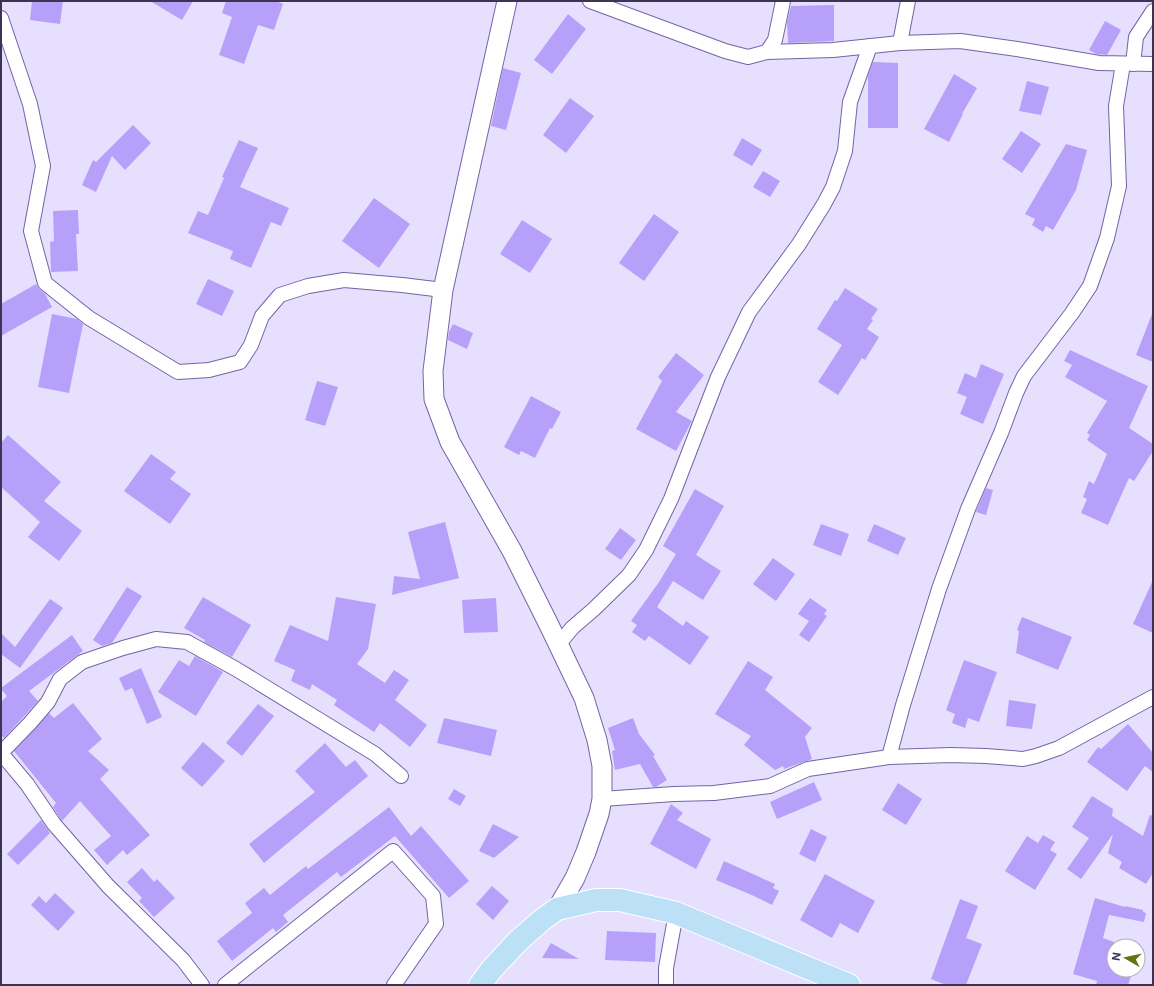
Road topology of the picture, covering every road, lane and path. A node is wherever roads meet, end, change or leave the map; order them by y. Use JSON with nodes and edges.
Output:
{"nodes":[{"id":1,"x":507,"y":1,"type":"edge"},
{"id":2,"x":590,"y":1,"type":"edge"},
{"id":3,"x":783,"y":1,"type":"edge"},
{"id":4,"x":908,"y":1,"type":"edge"},
{"id":5,"x":1153,"y":11,"type":"edge"},
{"id":6,"x":1,"y":18,"type":"edge"},
{"id":7,"x":900,"y":43,"type":"junction"},
{"id":8,"x":870,"y":46,"type":"junction"},
{"id":9,"x":767,"y":52,"type":"junction"},
{"id":10,"x":1128,"y":64,"type":"junction"},
{"id":11,"x":1153,"y":64,"type":"edge"},
{"id":12,"x":443,"y":290,"type":"junction"},
{"id":13,"x":559,"y":644,"type":"junction"},
{"id":14,"x":1153,"y":697,"type":"edge"},
{"id":15,"x":1,"y":753,"type":"edge"},
{"id":16,"x":889,"y":758,"type":"junction"},
{"id":17,"x":401,"y":776,"type":"dead end"},
{"id":18,"x":602,"y":799,"type":"junction"},
{"id":19,"x":557,"y":909,"type":"junction"},
{"id":20,"x":676,"y":913,"type":"junction"},
{"id":21,"x":202,"y":985,"type":"edge"},
{"id":22,"x":225,"y":985,"type":"edge"},
{"id":23,"x":394,"y":985,"type":"edge"},
{"id":24,"x":480,"y":985,"type":"edge"},
{"id":25,"x":666,"y":985,"type":"edge"},
{"id":26,"x":849,"y":985,"type":"edge"}],
"edges":[{"from":1,"to":12,"type":"main road"},
{"from":2,"to":9,"type":"street"},
{"from":3,"to":9,"type":"street"},
{"from":4,"to":7,"type":"street"},
{"from":5,"to":10,"type":"street"},
{"from":6,"to":12,"type":"street"},
{"from":7,"to":8,"type":"street"},
{"from":7,"to":10,"type":"street"},
{"from":8,"to":9,"type":"street"},
{"from":8,"to":13,"type":"street"},
{"from":10,"to":11,"type":"street"},
{"from":10,"to":16,"type":"street"},
{"from":12,"to":13,"type":"main road"},
{"from":13,"to":18,"type":"main road"},
{"from":14,"to":16,"type":"street"},
{"from":15,"to":17,"type":"street"},
{"from":15,"to":21,"type":"street"},
{"from":16,"to":18,"type":"street"},
{"from":18,"to":19,"type":"main road"},
{"from":19,"to":20,"type":"main road"},
{"from":19,"to":24,"type":"main road"},
{"from":20,"to":25,"type":"street"},
{"from":20,"to":26,"type":"main road"},
{"from":22,"to":23,"type":"street"}]}
